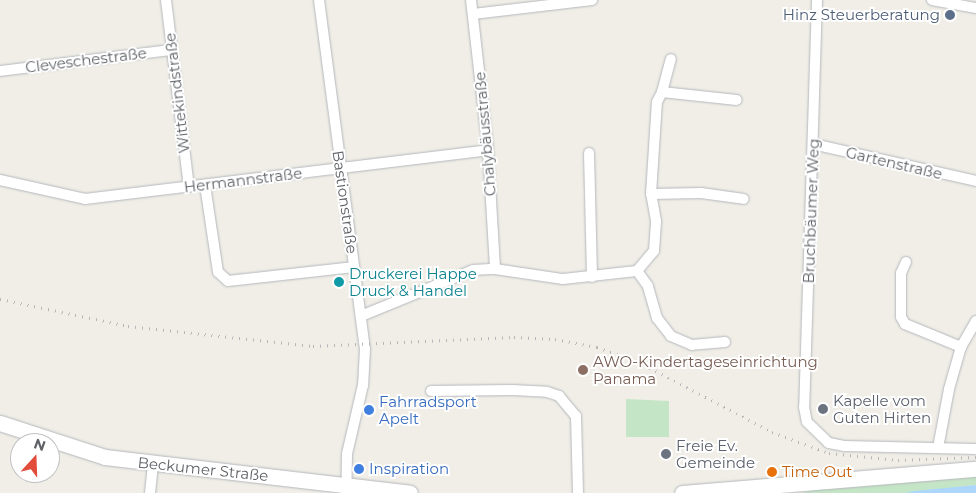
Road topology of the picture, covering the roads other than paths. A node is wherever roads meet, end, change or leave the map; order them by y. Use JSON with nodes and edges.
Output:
{"nodes":[{"id":1,"x":166,"y":0,"type":"edge"},
{"id":2,"x":319,"y":0,"type":"edge"},
{"id":3,"x":471,"y":0,"type":"edge"},
{"id":4,"x":592,"y":0,"type":"edge"},
{"id":5,"x":817,"y":0,"type":"edge"},
{"id":6,"x":932,"y":0,"type":"edge"},
{"id":7,"x":976,"y":8,"type":"edge"},
{"id":8,"x":473,"y":14,"type":"junction"},
{"id":9,"x":172,"y":50,"type":"junction"},
{"id":10,"x":671,"y":59,"type":"dead end"},
{"id":11,"x":0,"y":71,"type":"edge"},
{"id":12,"x":662,"y":92,"type":"junction"},
{"id":13,"x":737,"y":100,"type":"dead end"},
{"id":14,"x":813,"y":144,"type":"junction"},
{"id":15,"x":488,"y":150,"type":"junction"},
{"id":16,"x":589,"y":153,"type":"dead end"},
{"id":17,"x":340,"y":168,"type":"junction"},
{"id":18,"x":0,"y":180,"type":"edge"},
{"id":19,"x":976,"y":181,"type":"edge"},
{"id":20,"x":205,"y":185,"type":"junction"},
{"id":21,"x":188,"y":187,"type":"junction"},
{"id":22,"x":651,"y":194,"type":"junction"},
{"id":23,"x":744,"y":199,"type":"dead end"},
{"id":24,"x":906,"y":262,"type":"dead end"},
{"id":25,"x":354,"y":267,"type":"junction"},
{"id":26,"x":495,"y":269,"type":"junction"},
{"id":27,"x":637,"y":271,"type":"junction"},
{"id":28,"x":592,"y":277,"type":"junction"},
{"id":29,"x":361,"y":316,"type":"junction"},
{"id":30,"x":976,"y":321,"type":"edge"},
{"id":31,"x":725,"y":342,"type":"dead end"},
{"id":32,"x":961,"y":347,"type":"junction"},
{"id":33,"x":431,"y":391,"type":"dead end"},
{"id":34,"x":0,"y":423,"type":"edge"},
{"id":35,"x":938,"y":448,"type":"junction"},
{"id":36,"x":976,"y":449,"type":"edge"},
{"id":37,"x":153,"y":464,"type":"junction"},
{"id":38,"x":976,"y":469,"type":"edge"},
{"id":39,"x":345,"y":488,"type":"edge"},
{"id":40,"x":788,"y":489,"type":"edge"},
{"id":41,"x":150,"y":493,"type":"edge"},
{"id":42,"x":410,"y":493,"type":"edge"},
{"id":43,"x":578,"y":493,"type":"edge"},
{"id":44,"x":682,"y":493,"type":"edge"}],
"edges":[{"from":1,"to":9,"type":"street","name":"Wittekindstraße"},
{"from":2,"to":17,"type":"street","name":"Bastionstraße"},
{"from":3,"to":8,"type":"street","name":"Chalybäusstraße"},
{"from":4,"to":8,"type":"street"},
{"from":5,"to":14,"type":"street","name":"Bruchbäumer Weg"},
{"from":6,"to":7,"type":"street"},
{"from":8,"to":15,"type":"street","name":"Chalybäusstraße"},
{"from":9,"to":11,"type":"street","name":"Cleveschestraße"},
{"from":9,"to":21,"type":"street","name":"Wittekindstraße"},
{"from":10,"to":12,"type":"street"},
{"from":12,"to":13,"type":"street"},
{"from":12,"to":22,"type":"street"},
{"from":14,"to":19,"type":"street","name":"Gartenstraße"},
{"from":14,"to":35,"type":"street","name":"Bruchbäumer Weg"},
{"from":15,"to":17,"type":"street","name":"Hermannstraße"},
{"from":15,"to":26,"type":"street","name":"Chalybäusstraße"},
{"from":16,"to":28,"type":"street"},
{"from":17,"to":20,"type":"street","name":"Hermannstraße"},
{"from":17,"to":25,"type":"street","name":"Bastionstraße"},
{"from":18,"to":21,"type":"street","name":"Hermannstraße"},
{"from":20,"to":21,"type":"street","name":"Hermannstraße"},
{"from":20,"to":25,"type":"street"},
{"from":22,"to":23,"type":"street"},
{"from":22,"to":27,"type":"street"},
{"from":24,"to":32,"type":"street"},
{"from":25,"to":29,"type":"street","name":"Bastionstraße"},
{"from":26,"to":28,"type":"street"},
{"from":26,"to":29,"type":"street"},
{"from":27,"to":28,"type":"street"},
{"from":27,"to":31,"type":"street"},
{"from":29,"to":39,"type":"street","name":"Bastionstraße"},
{"from":30,"to":32,"type":"street"},
{"from":32,"to":35,"type":"street"},
{"from":33,"to":43,"type":"street"},
{"from":34,"to":37,"type":"main road","name":"Beckumer Straße"},
{"from":35,"to":36,"type":"street"},
{"from":37,"to":39,"type":"main road","name":"Beckumer Straße"},
{"from":37,"to":41,"type":"street"},
{"from":38,"to":40,"type":"main road"},
{"from":39,"to":42,"type":"main road","name":"Beckumer Straße"},
{"from":40,"to":44,"type":"main road"}]}
